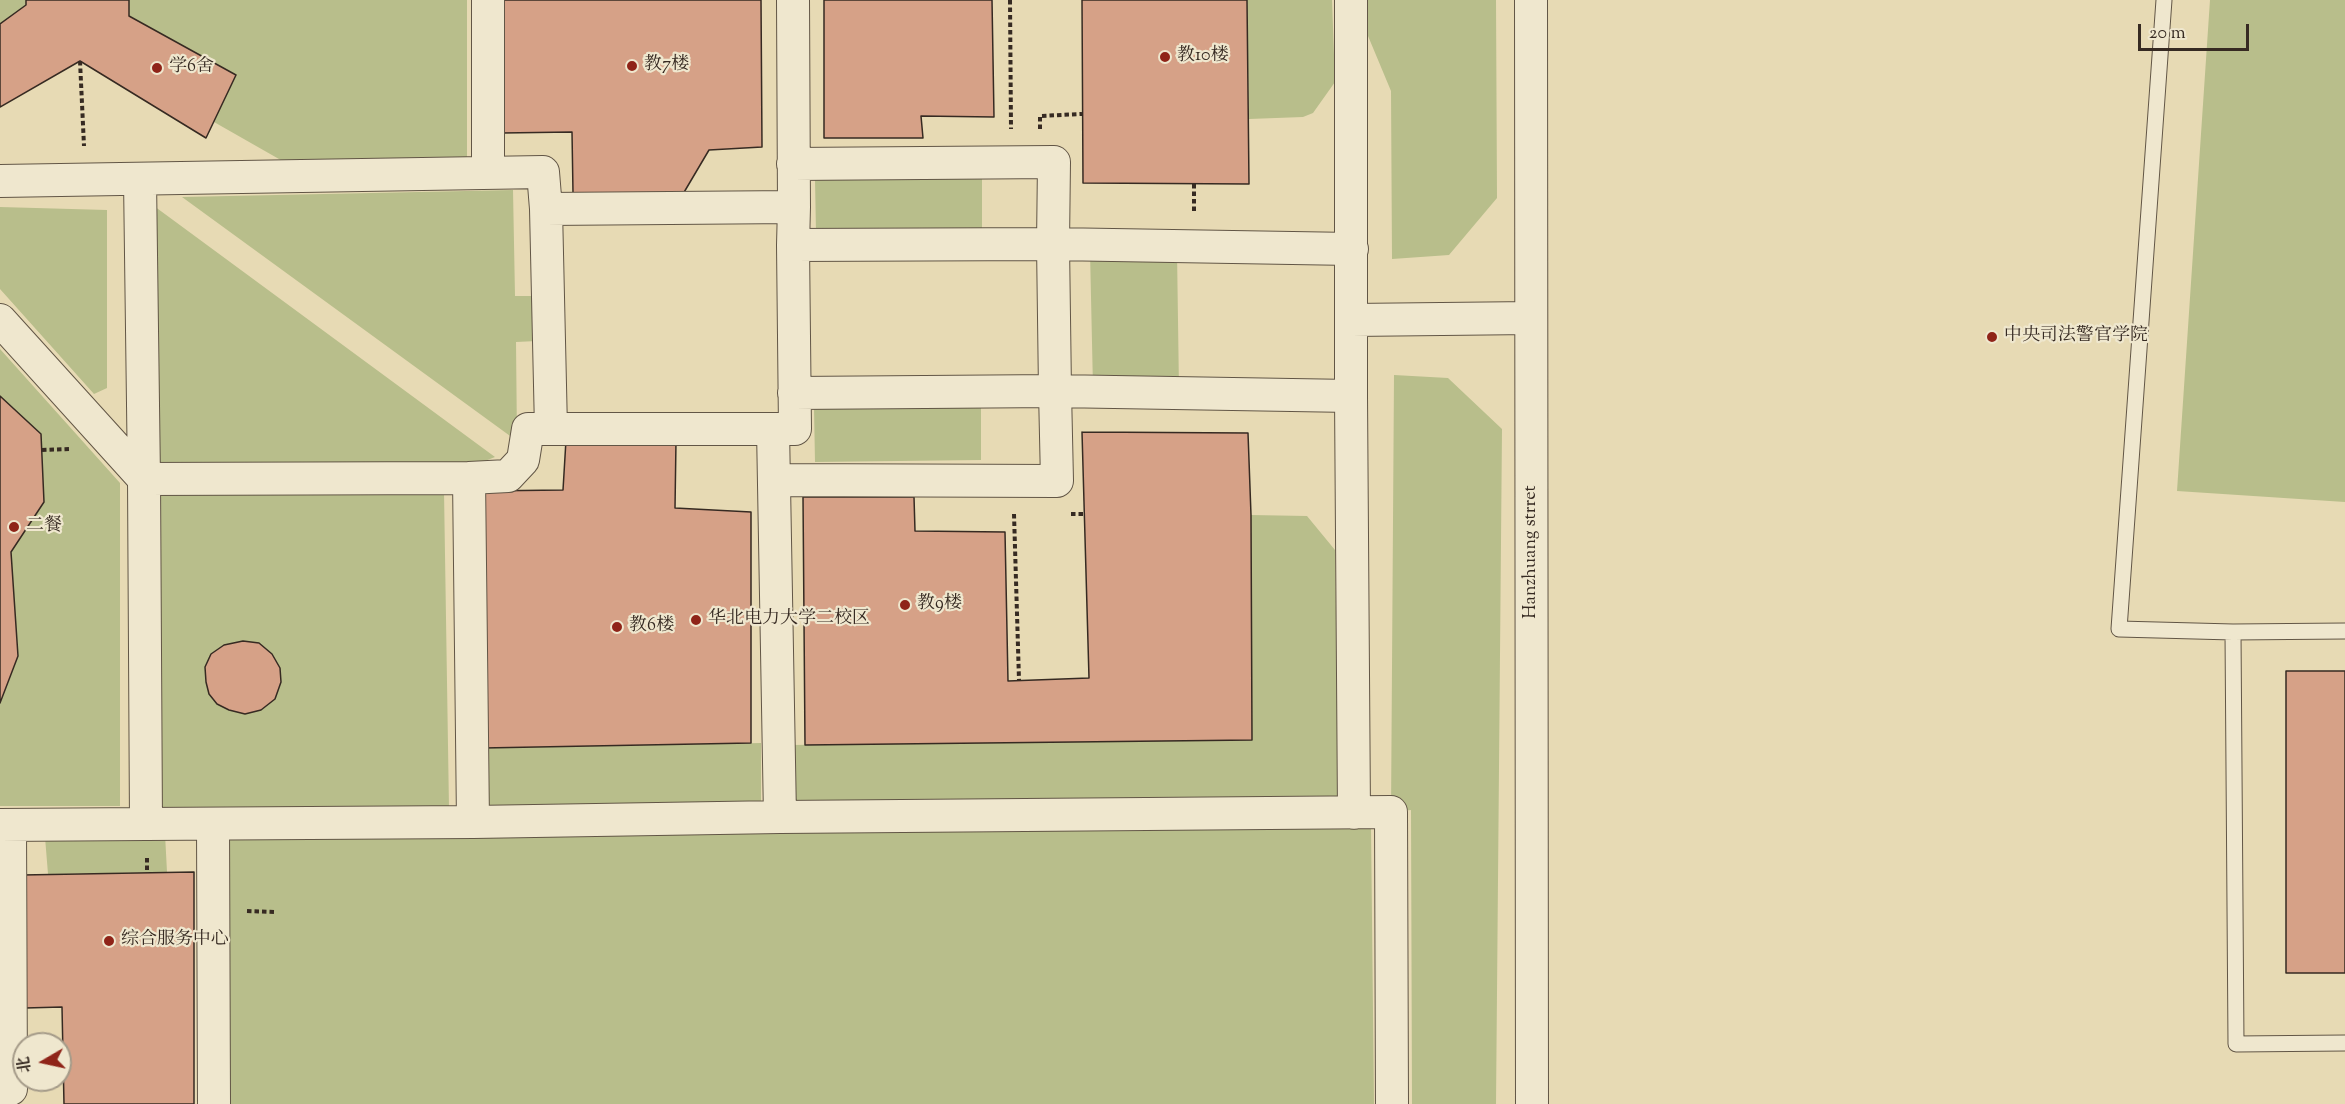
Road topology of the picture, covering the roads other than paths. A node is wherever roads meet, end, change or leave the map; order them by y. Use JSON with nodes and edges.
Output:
{"nodes":[{"id":1,"x":489,"y":0,"type":"edge"},
{"id":2,"x":793,"y":0,"type":"edge"},
{"id":3,"x":1351,"y":0,"type":"edge"},
{"id":4,"x":1532,"y":0,"type":"edge"},
{"id":5,"x":2164,"y":0,"type":"edge"},
{"id":6,"x":793,"y":164,"type":"junction"},
{"id":7,"x":488,"y":173,"type":"junction"},
{"id":8,"x":140,"y":179,"type":"junction"},
{"id":9,"x":0,"y":181,"type":"edge"},
{"id":10,"x":794,"y":207,"type":"junction"},
{"id":11,"x":546,"y":209,"type":"junction"},
{"id":12,"x":1053,"y":244,"type":"junction"},
{"id":13,"x":794,"y":245,"type":"junction"},
{"id":14,"x":1352,"y":249,"type":"junction"},
{"id":15,"x":1531,"y":318,"type":"junction"},
{"id":16,"x":0,"y":320,"type":"edge"},
{"id":17,"x":1352,"y":320,"type":"junction"},
{"id":18,"x":1055,"y":391,"type":"junction"},
{"id":19,"x":794,"y":393,"type":"junction"},
{"id":20,"x":1351,"y":396,"type":"junction"},
{"id":21,"x":551,"y":429,"type":"junction"},
{"id":22,"x":773,"y":429,"type":"junction"},
{"id":23,"x":469,"y":478,"type":"junction"},
{"id":24,"x":144,"y":479,"type":"junction"},
{"id":25,"x":774,"y":480,"type":"junction"},
{"id":26,"x":2345,"y":631,"type":"edge"},
{"id":27,"x":2233,"y":632,"type":"junction"},
{"id":28,"x":1354,"y":813,"type":"junction"},
{"id":29,"x":780,"y":817,"type":"junction"},
{"id":30,"x":472,"y":822,"type":"junction"},
{"id":31,"x":146,"y":824,"type":"junction"},
{"id":32,"x":213,"y":824,"type":"junction"},
{"id":33,"x":5,"y":825,"type":"edge"},
{"id":34,"x":2345,"y":1043,"type":"edge"},
{"id":35,"x":7,"y":1094,"type":"edge"},
{"id":36,"x":214,"y":1104,"type":"edge"},
{"id":37,"x":1392,"y":1104,"type":"edge"},
{"id":38,"x":1532,"y":1104,"type":"edge"}],
"edges":[{"from":1,"to":7,"type":"street"},
{"from":2,"to":6,"type":"street"},
{"from":3,"to":14,"type":"street"},
{"from":4,"to":15,"type":"street","name":"Hanzhuang strret"},
{"from":5,"to":27,"type":"lane"},
{"from":6,"to":10,"type":"street"},
{"from":6,"to":12,"type":"street"},
{"from":7,"to":8,"type":"street"},
{"from":7,"to":11,"type":"street"},
{"from":8,"to":9,"type":"street"},
{"from":8,"to":24,"type":"street"},
{"from":10,"to":11,"type":"street"},
{"from":10,"to":13,"type":"street"},
{"from":11,"to":21,"type":"street"},
{"from":12,"to":13,"type":"street"},
{"from":12,"to":14,"type":"street"},
{"from":12,"to":18,"type":"street"},
{"from":13,"to":19,"type":"street"},
{"from":14,"to":17,"type":"street"},
{"from":15,"to":17,"type":"street"},
{"from":15,"to":38,"type":"street","name":"Hanzhuang strret"},
{"from":16,"to":24,"type":"street"},
{"from":17,"to":20,"type":"street"},
{"from":18,"to":19,"type":"street"},
{"from":18,"to":20,"type":"street"},
{"from":18,"to":25,"type":"street"},
{"from":19,"to":22,"type":"street"},
{"from":20,"to":28,"type":"street"},
{"from":21,"to":22,"type":"street"},
{"from":21,"to":23,"type":"street"},
{"from":22,"to":25,"type":"street"},
{"from":23,"to":24,"type":"street"},
{"from":23,"to":30,"type":"street"},
{"from":24,"to":31,"type":"street"},
{"from":25,"to":29,"type":"street"},
{"from":26,"to":27,"type":"lane"},
{"from":27,"to":34,"type":"lane"},
{"from":28,"to":29,"type":"street"},
{"from":28,"to":37,"type":"street"},
{"from":29,"to":30,"type":"street"},
{"from":30,"to":32,"type":"street"},
{"from":31,"to":32,"type":"street"},
{"from":31,"to":33,"type":"street"},
{"from":32,"to":36,"type":"street"},
{"from":33,"to":35,"type":"street"}]}
